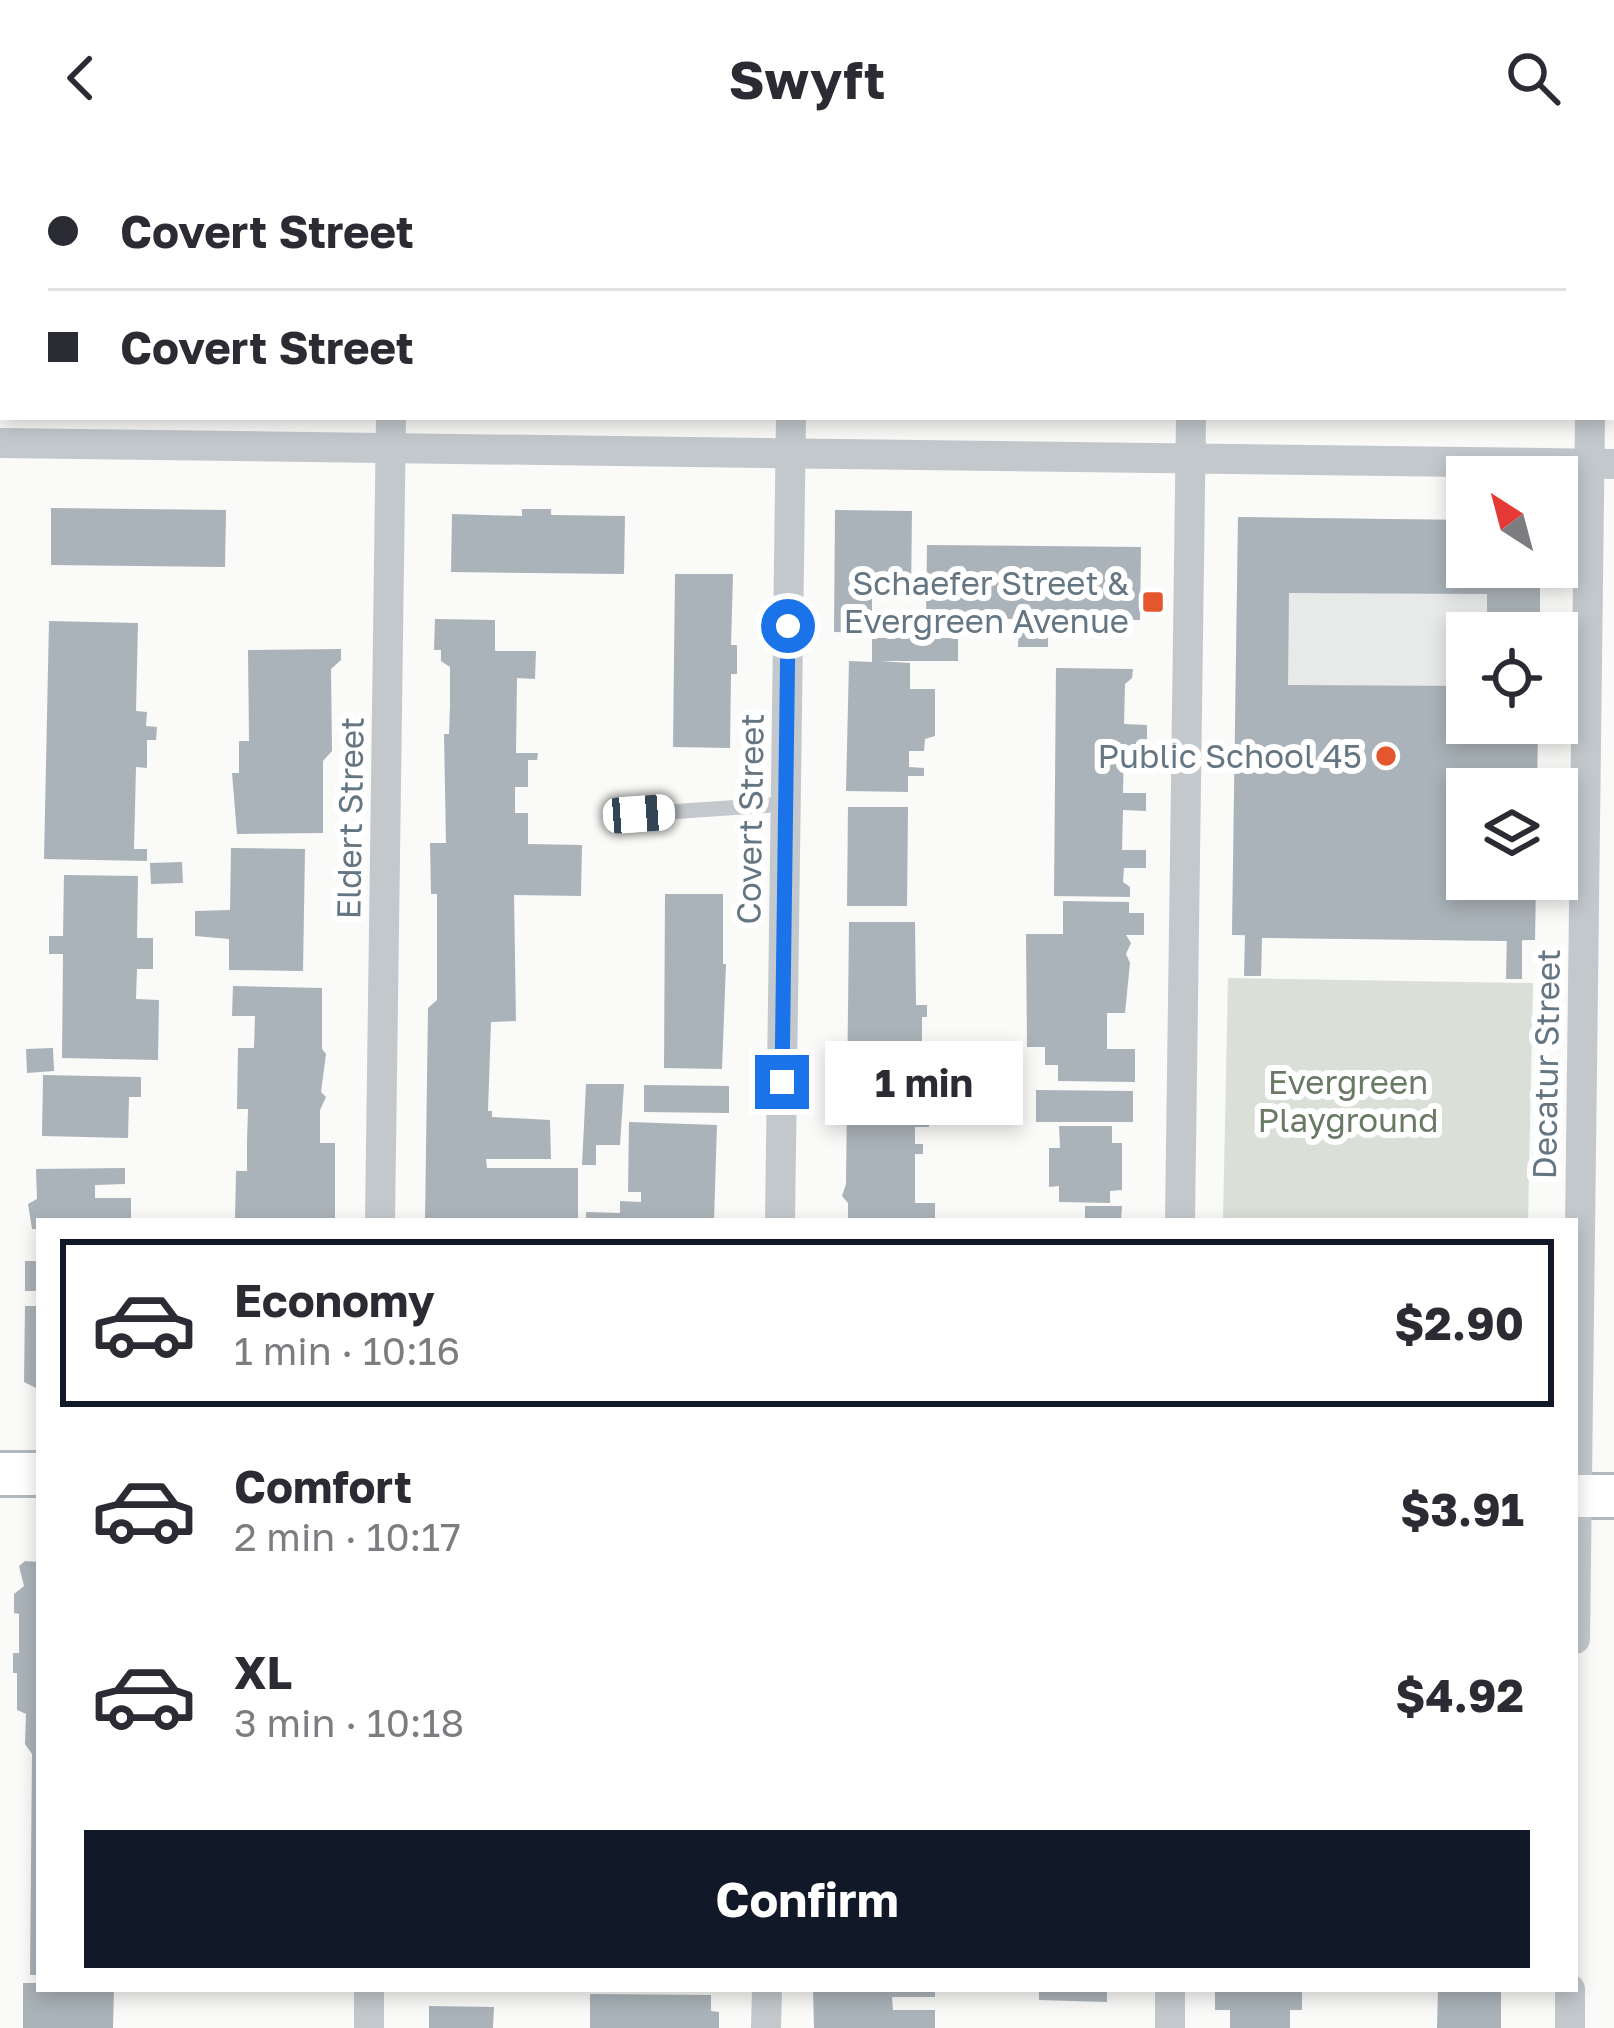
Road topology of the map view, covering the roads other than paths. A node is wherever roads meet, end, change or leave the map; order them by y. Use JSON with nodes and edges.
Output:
{"nodes":[{"id":1,"x":392,"y":420,"type":"edge"},
{"id":2,"x":791,"y":420,"type":"edge"},
{"id":3,"x":1191,"y":420,"type":"edge"},
{"id":4,"x":1591,"y":420,"type":"edge"},
{"id":5,"x":0,"y":443,"type":"edge"},
{"id":6,"x":391,"y":448,"type":"junction"},
{"id":7,"x":790,"y":453,"type":"junction"},
{"id":8,"x":1191,"y":459,"type":"junction"},
{"id":9,"x":1602,"y":464,"type":"edge"},
{"id":10,"x":786,"y":804,"type":"junction"},
{"id":11,"x":639,"y":814,"type":"dead end"},
{"id":12,"x":380,"y":1218,"type":"edge"},
{"id":13,"x":780,"y":1218,"type":"edge"},
{"id":14,"x":1180,"y":1218,"type":"edge"},
{"id":15,"x":1578,"y":1381,"type":"edge"},
{"id":16,"x":0,"y":1474,"type":"edge"},
{"id":17,"x":36,"y":1474,"type":"edge"},
{"id":18,"x":1578,"y":1496,"type":"edge"},
{"id":19,"x":1614,"y":1496,"type":"edge"},
{"id":20,"x":369,"y":1992,"type":"edge"},
{"id":21,"x":767,"y":1992,"type":"edge"},
{"id":22,"x":1170,"y":1992,"type":"edge"},
{"id":23,"x":1570,"y":1992,"type":"edge"},
{"id":24,"x":369,"y":2028,"type":"edge"},
{"id":25,"x":766,"y":2028,"type":"edge"},
{"id":26,"x":1170,"y":2028,"type":"edge"},
{"id":27,"x":1570,"y":2028,"type":"edge"}],
"edges":[{"from":1,"to":6,"type":"street","name":"Eldert Street"},
{"from":2,"to":7,"type":"street","name":"Covert Street"},
{"from":3,"to":8,"type":"street"},
{"from":4,"to":9,"type":"street","name":"Decatur Street"},
{"from":5,"to":6,"type":"street"},
{"from":6,"to":7,"type":"street"},
{"from":6,"to":12,"type":"street","name":"Eldert Street"},
{"from":7,"to":8,"type":"street"},
{"from":7,"to":10,"type":"street","name":"Covert Street"},
{"from":8,"to":9,"type":"street"},
{"from":8,"to":14,"type":"street"},
{"from":9,"to":15,"type":"street","name":"Decatur Street"},
{"from":10,"to":11,"type":"lane"},
{"from":10,"to":13,"type":"street","name":"Covert Street"},
{"from":16,"to":17,"type":"main road"},
{"from":18,"to":19,"type":"main road"},
{"from":20,"to":24,"type":"street"},
{"from":21,"to":25,"type":"street"},
{"from":22,"to":26,"type":"street"},
{"from":23,"to":27,"type":"street"}]}
